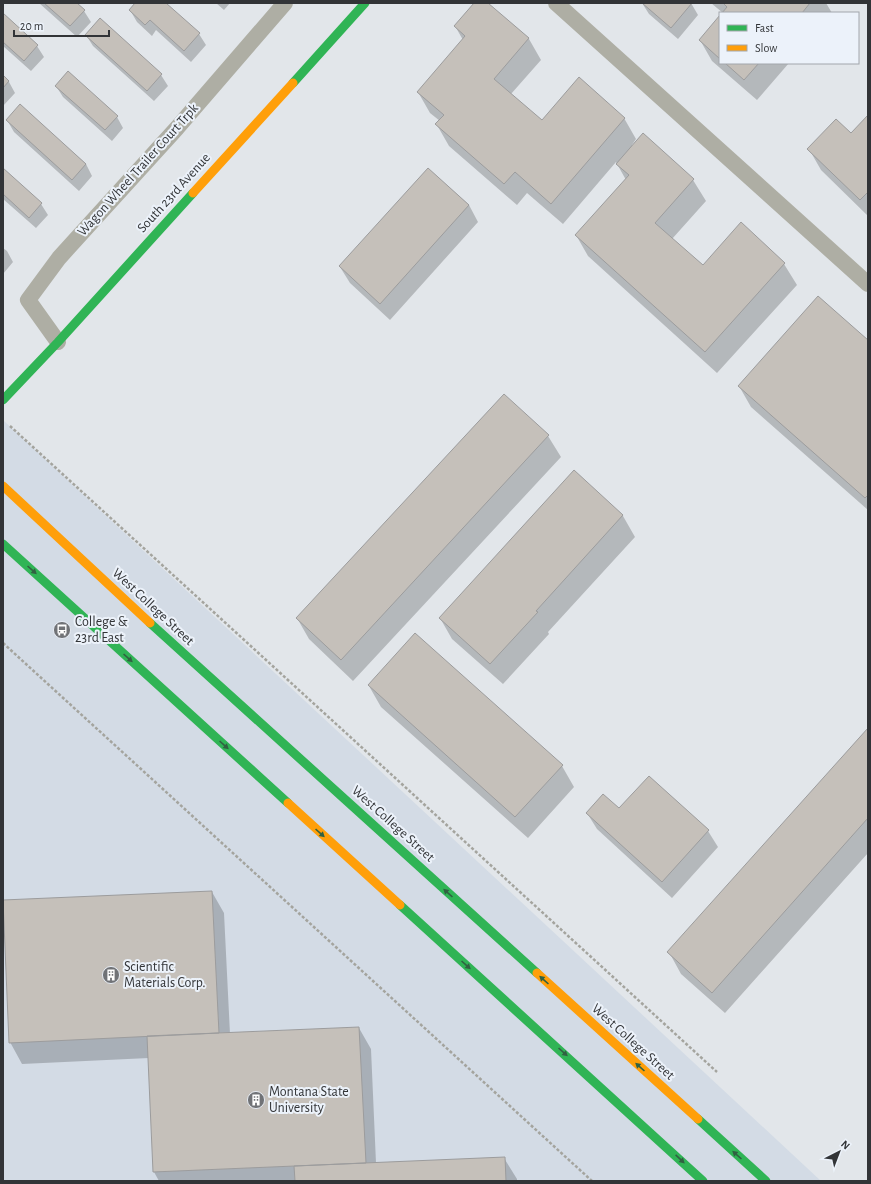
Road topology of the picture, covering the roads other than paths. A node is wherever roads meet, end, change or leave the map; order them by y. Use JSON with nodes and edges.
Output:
{"nodes":[{"id":1,"x":285,"y":3,"type":"edge"},
{"id":2,"x":365,"y":3,"type":"edge"},
{"id":3,"x":556,"y":3,"type":"edge"},
{"id":4,"x":868,"y":284,"type":"edge"},
{"id":5,"x":58,"y":342,"type":"junction"},
{"id":6,"x":3,"y":400,"type":"edge"},
{"id":7,"x":3,"y":486,"type":"edge"},
{"id":8,"x":3,"y":544,"type":"edge"},
{"id":9,"x":703,"y":1181,"type":"edge"},
{"id":10,"x":766,"y":1181,"type":"edge"}],
"edges":[{"from":1,"to":5,"type":"lane","name":"Wagon Wheel Trailer Court Trpk"},
{"from":2,"to":5,"type":"main road","name":"South 23rd Avenue"},
{"from":3,"to":4,"type":"lane"},
{"from":5,"to":6,"type":"main road","name":"South 23rd Avenue"},
{"from":10,"to":7,"type":"main road","name":"West College Street","one_way":true},
{"from":8,"to":9,"type":"main road","one_way":true}]}
